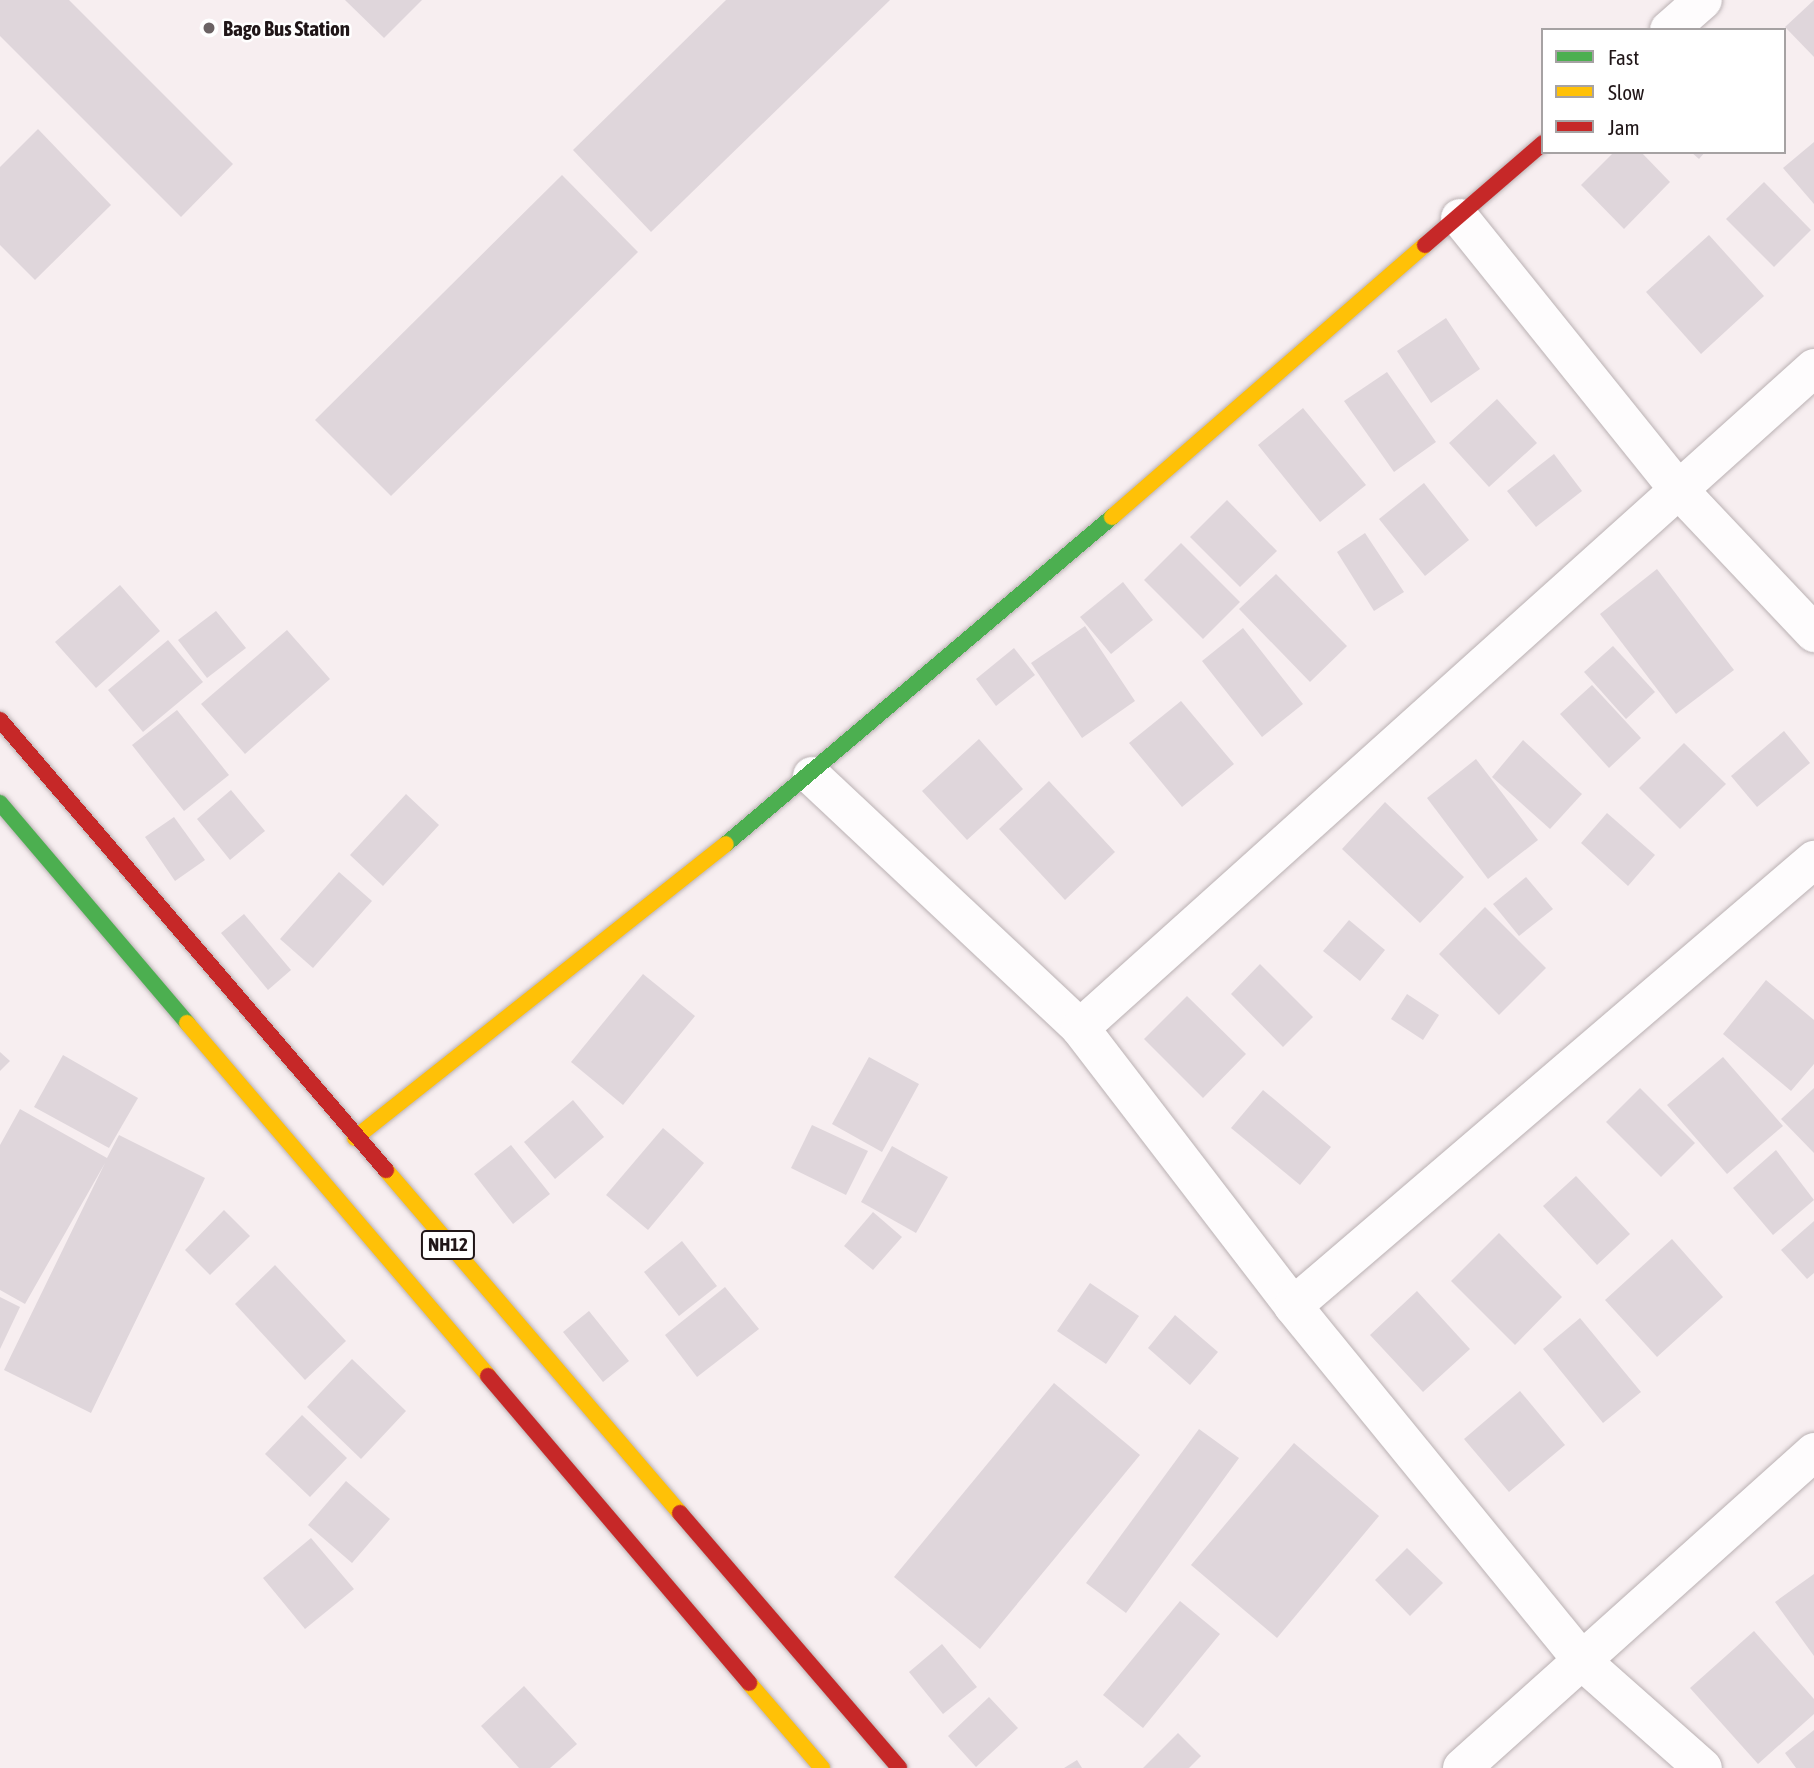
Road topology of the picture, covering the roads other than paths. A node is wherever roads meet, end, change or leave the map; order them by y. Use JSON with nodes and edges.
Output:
{"nodes":[{"id":1,"x":1703,"y":0,"type":"edge"},
{"id":2,"x":1671,"y":28,"type":"edge"},
{"id":3,"x":1541,"y":145,"type":"edge"},
{"id":4,"x":1460,"y":218,"type":"junction"},
{"id":5,"x":1814,"y":368,"type":"edge"},
{"id":6,"x":1679,"y":490,"type":"junction"},
{"id":7,"x":1814,"y":633,"type":"edge"},
{"id":8,"x":0,"y":720,"type":"edge"},
{"id":9,"x":812,"y":776,"type":"junction"},
{"id":10,"x":0,"y":803,"type":"edge"},
{"id":11,"x":1814,"y":860,"type":"edge"},
{"id":12,"x":1080,"y":1028,"type":"junction"},
{"id":13,"x":355,"y":1138,"type":"junction"},
{"id":14,"x":1293,"y":1306,"type":"junction"},
{"id":15,"x":1814,"y":1452,"type":"edge"},
{"id":16,"x":1583,"y":1662,"type":"junction"},
{"id":17,"x":822,"y":1768,"type":"edge"},
{"id":18,"x":899,"y":1768,"type":"edge"},
{"id":19,"x":1462,"y":1768,"type":"edge"},
{"id":20,"x":1703,"y":1768,"type":"edge"}],
"edges":[{"from":1,"to":2,"type":"street"},
{"from":3,"to":4,"type":"main road"},
{"from":4,"to":6,"type":"street"},
{"from":4,"to":9,"type":"main road"},
{"from":5,"to":6,"type":"street"},
{"from":6,"to":7,"type":"street"},
{"from":6,"to":12,"type":"street"},
{"from":8,"to":13,"type":"main road","number":"NH12"},
{"from":9,"to":12,"type":"street"},
{"from":9,"to":13,"type":"main road"},
{"from":10,"to":17,"type":"main road","number":"NH12"},
{"from":11,"to":14,"type":"street"},
{"from":12,"to":14,"type":"street"},
{"from":13,"to":18,"type":"main road","number":"NH12"},
{"from":14,"to":16,"type":"street"},
{"from":15,"to":16,"type":"street"},
{"from":16,"to":19,"type":"street"},
{"from":16,"to":20,"type":"street"}]}
